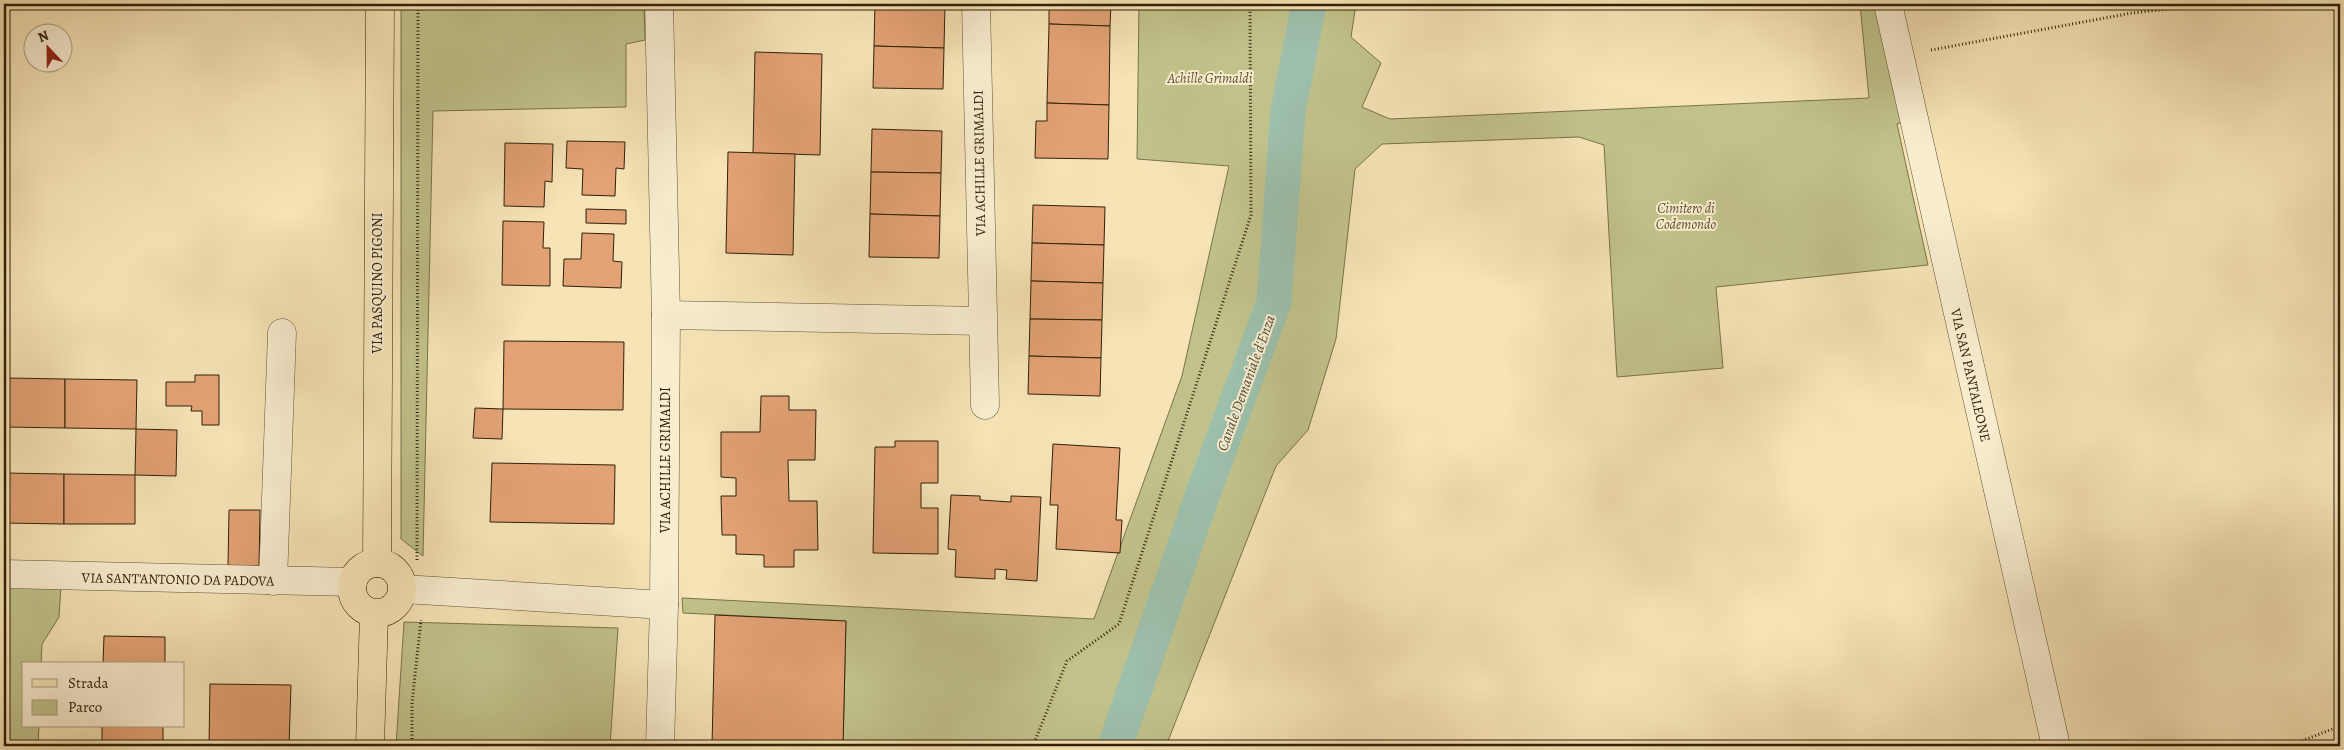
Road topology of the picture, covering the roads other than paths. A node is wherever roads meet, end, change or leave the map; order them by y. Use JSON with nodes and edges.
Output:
{"nodes":[{"id":1,"x":380,"y":4,"type":"edge"},
{"id":2,"x":658,"y":4,"type":"edge"},
{"id":3,"x":976,"y":4,"type":"edge"},
{"id":4,"x":1888,"y":4,"type":"edge"},
{"id":5,"x":666,"y":315,"type":"junction"},
{"id":6,"x":982,"y":321,"type":"junction"},
{"id":7,"x":282,"y":333,"type":"dead end"},
{"id":8,"x":985,"y":405,"type":"dead end"},
{"id":9,"x":377,"y":563,"type":"junction"},
{"id":10,"x":4,"y":574,"type":"edge"},
{"id":11,"x":273,"y":581,"type":"junction"},
{"id":12,"x":353,"y":582,"type":"junction"},
{"id":13,"x":415,"y":590,"type":"junction"},
{"id":14,"x":664,"y":605,"type":"junction"},
{"id":15,"x":374,"y":614,"type":"junction"},
{"id":16,"x":370,"y":746,"type":"edge"},
{"id":17,"x":660,"y":746,"type":"edge"},
{"id":18,"x":2056,"y":746,"type":"edge"}],
"edges":[{"from":1,"to":9,"type":"main road","name":"VIA PASQUINO PIGONI"},
{"from":2,"to":5,"type":"street","name":"VIA ACHILLE GRIMALDI"},
{"from":3,"to":6,"type":"street","name":"VIA ACHILLE GRIMALDI"},
{"from":4,"to":18,"type":"street","name":"VIA SAN PANTALEONE"},
{"from":5,"to":6,"type":"street"},
{"from":5,"to":14,"type":"street","name":"VIA ACHILLE GRIMALDI"},
{"from":6,"to":8,"type":"street","name":"VIA ACHILLE GRIMALDI"},
{"from":7,"to":11,"type":"street"},
{"from":9,"to":12,"type":"main road"},
{"from":9,"to":13,"type":"main road"},
{"from":10,"to":11,"type":"street","name":"VIA SANT'ANTONIO DA PADOVA"},
{"from":11,"to":12,"type":"street","name":"VIA SANT'ANTONIO DA PADOVA"},
{"from":12,"to":15,"type":"main road"},
{"from":13,"to":14,"type":"street"},
{"from":13,"to":15,"type":"main road"},
{"from":14,"to":17,"type":"street","name":"VIA ACHILLE GRIMALDI"},
{"from":15,"to":16,"type":"main road"}]}
